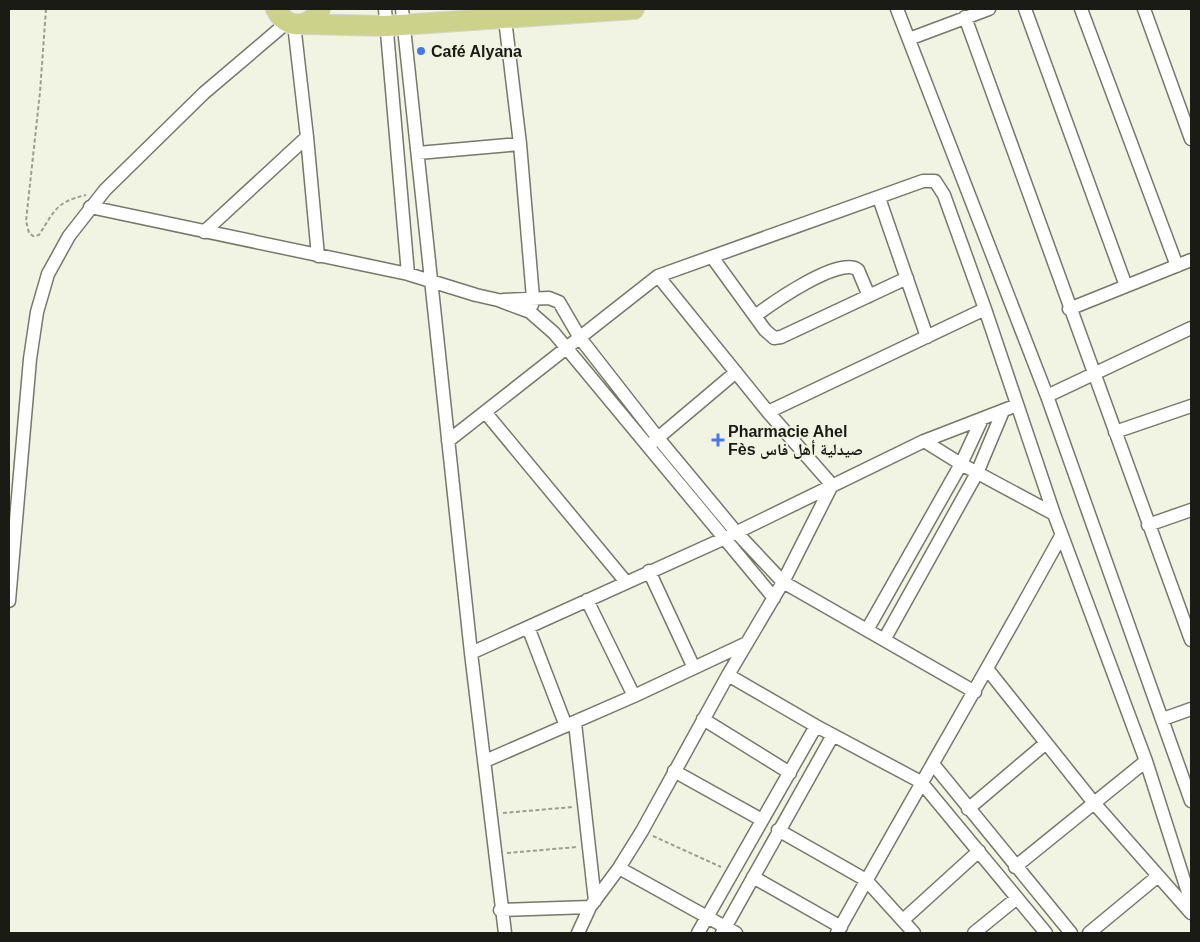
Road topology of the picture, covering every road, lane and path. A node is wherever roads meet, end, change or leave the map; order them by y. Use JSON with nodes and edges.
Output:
{"nodes":[{"id":1,"x":46,"y":9,"type":"edge"},
{"id":2,"x":320,"y":9,"type":"edge"},
{"id":3,"x":634,"y":9,"type":"edge"},
{"id":4,"x":897,"y":9,"type":"edge"},
{"id":5,"x":989,"y":9,"type":"edge"},
{"id":6,"x":1026,"y":9,"type":"edge"},
{"id":7,"x":1081,"y":9,"type":"edge"},
{"id":8,"x":1144,"y":9,"type":"edge"},
{"id":9,"x":542,"y":12,"type":"edge"},
{"id":10,"x":504,"y":13,"type":"edge"},
{"id":11,"x":284,"y":16,"type":"edge"},
{"id":12,"x":394,"y":17,"type":"edge"},
{"id":13,"x":965,"y":17,"type":"junction"},
{"id":14,"x":910,"y":39,"type":"junction"},
{"id":15,"x":307,"y":138,"type":"junction"},
{"id":16,"x":1191,"y":139,"type":"edge"},
{"id":17,"x":520,"y":144,"type":"junction"},
{"id":18,"x":418,"y":153,"type":"junction"},
{"id":19,"x":105,"y":190,"type":"junction"},
{"id":20,"x":879,"y":198,"type":"junction"},
{"id":21,"x":90,"y":208,"type":"junction"},
{"id":22,"x":204,"y":232,"type":"junction"},
{"id":23,"x":318,"y":256,"type":"junction"},
{"id":24,"x":712,"y":257,"type":"junction"},
{"id":25,"x":1191,"y":260,"type":"edge"},
{"id":26,"x":1177,"y":266,"type":"junction"},
{"id":27,"x":408,"y":274,"type":"junction"},
{"id":28,"x":658,"y":276,"type":"junction"},
{"id":29,"x":906,"y":278,"type":"junction"},
{"id":30,"x":431,"y":282,"type":"junction"},
{"id":31,"x":1126,"y":286,"type":"junction"},
{"id":32,"x":869,"y":296,"type":"junction"},
{"id":33,"x":533,"y":298,"type":"junction"},
{"id":34,"x":498,"y":300,"type":"junction"},
{"id":35,"x":985,"y":309,"type":"junction"},
{"id":36,"x":1069,"y":309,"type":"junction"},
{"id":37,"x":530,"y":312,"type":"junction"},
{"id":38,"x":755,"y":316,"type":"junction"},
{"id":39,"x":1191,"y":328,"type":"edge"},
{"id":40,"x":580,"y":338,"type":"junction"},
{"id":41,"x":927,"y":338,"type":"junction"},
{"id":42,"x":566,"y":348,"type":"junction"},
{"id":43,"x":736,"y":372,"type":"junction"},
{"id":44,"x":1093,"y":375,"type":"junction"},
{"id":45,"x":1047,"y":396,"type":"junction"},
{"id":46,"x":1017,"y":405,"type":"junction"},
{"id":47,"x":1191,"y":406,"type":"edge"},
{"id":48,"x":1003,"y":411,"type":"junction"},
{"id":49,"x":485,"y":412,"type":"junction"},
{"id":50,"x":768,"y":412,"type":"junction"},
{"id":51,"x":982,"y":418,"type":"junction"},
{"id":52,"x":1115,"y":432,"type":"junction"},
{"id":53,"x":658,"y":438,"type":"junction"},
{"id":54,"x":448,"y":441,"type":"junction"},
{"id":55,"x":924,"y":441,"type":"junction"},
{"id":56,"x":647,"y":447,"type":"junction"},
{"id":57,"x":961,"y":464,"type":"junction"},
{"id":58,"x":977,"y":473,"type":"junction"},
{"id":59,"x":832,"y":485,"type":"junction"},
{"id":60,"x":1191,"y":510,"type":"edge"},
{"id":61,"x":1054,"y":514,"type":"junction"},
{"id":62,"x":1148,"y":525,"type":"junction"},
{"id":63,"x":736,"y":532,"type":"junction"},
{"id":64,"x":1061,"y":536,"type":"junction"},
{"id":65,"x":723,"y":539,"type":"junction"},
{"id":66,"x":649,"y":572,"type":"junction"},
{"id":67,"x":626,"y":582,"type":"junction"},
{"id":68,"x":783,"y":582,"type":"junction"},
{"id":69,"x":774,"y":598,"type":"junction"},
{"id":70,"x":587,"y":600,"type":"junction"},
{"id":71,"x":9,"y":601,"type":"edge"},
{"id":72,"x":528,"y":627,"type":"junction"},
{"id":73,"x":868,"y":630,"type":"junction"},
{"id":74,"x":884,"y":640,"type":"junction"},
{"id":75,"x":1191,"y":640,"type":"edge"},
{"id":76,"x":747,"y":643,"type":"junction"},
{"id":77,"x":471,"y":653,"type":"junction"},
{"id":78,"x":694,"y":668,"type":"junction"},
{"id":79,"x":988,"y":670,"type":"junction"},
{"id":80,"x":728,"y":675,"type":"junction"},
{"id":81,"x":975,"y":692,"type":"junction"},
{"id":82,"x":634,"y":696,"type":"junction"},
{"id":83,"x":1191,"y":709,"type":"edge"},
{"id":84,"x":703,"y":719,"type":"junction"},
{"id":85,"x":1163,"y":719,"type":"junction"},
{"id":86,"x":570,"y":724,"type":"junction"},
{"id":87,"x":816,"y":726,"type":"junction"},
{"id":88,"x":833,"y":735,"type":"junction"},
{"id":89,"x":1046,"y":743,"type":"junction"},
{"id":90,"x":485,"y":761,"type":"junction"},
{"id":91,"x":1146,"y":761,"type":"junction"},
{"id":92,"x":932,"y":764,"type":"junction"},
{"id":93,"x":674,"y":771,"type":"junction"},
{"id":94,"x":790,"y":773,"type":"junction"},
{"id":95,"x":921,"y":782,"type":"junction"},
{"id":96,"x":1191,"y":802,"type":"edge"},
{"id":97,"x":1094,"y":803,"type":"junction"},
{"id":98,"x":585,"y":806,"type":"junction"},
{"id":99,"x":968,"y":809,"type":"junction"},
{"id":100,"x":490,"y":815,"type":"junction"},
{"id":101,"x":762,"y":820,"type":"junction"},
{"id":102,"x":778,"y":830,"type":"junction"},
{"id":103,"x":642,"y":831,"type":"junction"},
{"id":104,"x":589,"y":846,"type":"junction"},
{"id":105,"x":979,"y":851,"type":"junction"},
{"id":106,"x":495,"y":854,"type":"junction"},
{"id":107,"x":1015,"y":867,"type":"junction"},
{"id":108,"x":619,"y":868,"type":"junction"},
{"id":109,"x":731,"y":872,"type":"junction"},
{"id":110,"x":1158,"y":876,"type":"junction"},
{"id":111,"x":753,"y":877,"type":"junction"},
{"id":112,"x":866,"y":880,"type":"junction"},
{"id":113,"x":1018,"y":898,"type":"junction"},
{"id":114,"x":1191,"y":902,"type":"edge"},
{"id":115,"x":592,"y":904,"type":"junction"},
{"id":116,"x":500,"y":910,"type":"junction"},
{"id":117,"x":1191,"y":913,"type":"edge"},
{"id":118,"x":707,"y":918,"type":"junction"},
{"id":119,"x":903,"y":920,"type":"junction"},
{"id":120,"x":839,"y":930,"type":"edge"},
{"id":121,"x":728,"y":931,"type":"edge"},
{"id":122,"x":505,"y":933,"type":"edge"},
{"id":123,"x":578,"y":933,"type":"edge"},
{"id":124,"x":698,"y":933,"type":"edge"},
{"id":125,"x":914,"y":933,"type":"edge"},
{"id":126,"x":974,"y":933,"type":"edge"},
{"id":127,"x":1046,"y":933,"type":"edge"},
{"id":128,"x":1071,"y":933,"type":"edge"},
{"id":129,"x":1089,"y":933,"type":"edge"}],
"edges":[{"from":1,"to":19,"type":"path"},
{"from":2,"to":11,"type":"main road"},
{"from":3,"to":9,"type":"main road"},
{"from":4,"to":14,"type":"street"},
{"from":5,"to":13,"type":"street"},
{"from":6,"to":31,"type":"street"},
{"from":7,"to":26,"type":"street"},
{"from":8,"to":16,"type":"street"},
{"from":9,"to":10,"type":"main road"},
{"from":10,"to":12,"type":"main road"},
{"from":10,"to":17,"type":"street"},
{"from":11,"to":12,"type":"main road"},
{"from":11,"to":15,"type":"street"},
{"from":11,"to":19,"type":"street"},
{"from":12,"to":18,"type":"street"},
{"from":12,"to":27,"type":"street"},
{"from":13,"to":14,"type":"street"},
{"from":13,"to":36,"type":"street"},
{"from":14,"to":45,"type":"street"},
{"from":15,"to":22,"type":"street"},
{"from":15,"to":23,"type":"street"},
{"from":17,"to":18,"type":"street"},
{"from":17,"to":33,"type":"street"},
{"from":18,"to":30,"type":"street"},
{"from":19,"to":21,"type":"street"},
{"from":20,"to":24,"type":"street"},
{"from":20,"to":29,"type":"street"},
{"from":20,"to":35,"type":"street"},
{"from":21,"to":22,"type":"street"},
{"from":21,"to":71,"type":"street"},
{"from":22,"to":23,"type":"street"},
{"from":23,"to":27,"type":"street"},
{"from":24,"to":28,"type":"street"},
{"from":24,"to":38,"type":"street"},
{"from":25,"to":26,"type":"street"},
{"from":26,"to":31,"type":"street"},
{"from":27,"to":30,"type":"street"},
{"from":28,"to":40,"type":"street"},
{"from":28,"to":43,"type":"street"},
{"from":29,"to":32,"type":"street"},
{"from":29,"to":41,"type":"street"},
{"from":30,"to":34,"type":"street"},
{"from":30,"to":54,"type":"street"},
{"from":31,"to":36,"type":"street"},
{"from":32,"to":38,"type":"street"},
{"from":32,"to":38,"type":"street"},
{"from":33,"to":34,"type":"street"},
{"from":33,"to":37,"type":"street"},
{"from":33,"to":40,"type":"street"},
{"from":34,"to":37,"type":"street"},
{"from":35,"to":41,"type":"street"},
{"from":35,"to":46,"type":"street"},
{"from":36,"to":44,"type":"street"},
{"from":37,"to":42,"type":"street"},
{"from":39,"to":44,"type":"street"},
{"from":40,"to":42,"type":"street"},
{"from":40,"to":53,"type":"street"},
{"from":41,"to":50,"type":"street"},
{"from":42,"to":49,"type":"street"},
{"from":42,"to":56,"type":"street"},
{"from":43,"to":50,"type":"street"},
{"from":43,"to":53,"type":"street"},
{"from":44,"to":45,"type":"street"},
{"from":44,"to":52,"type":"street"},
{"from":45,"to":85,"type":"street"},
{"from":46,"to":48,"type":"street"},
{"from":46,"to":61,"type":"street"},
{"from":47,"to":52,"type":"street"},
{"from":48,"to":51,"type":"street"},
{"from":48,"to":58,"type":"street"},
{"from":49,"to":54,"type":"street"},
{"from":49,"to":67,"type":"street"},
{"from":50,"to":59,"type":"street"},
{"from":51,"to":55,"type":"street"},
{"from":51,"to":57,"type":"street"},
{"from":52,"to":62,"type":"street"},
{"from":53,"to":56,"type":"street"},
{"from":53,"to":63,"type":"street"},
{"from":54,"to":77,"type":"street"},
{"from":55,"to":57,"type":"street"},
{"from":55,"to":59,"type":"street"},
{"from":56,"to":65,"type":"street"},
{"from":57,"to":58,"type":"street"},
{"from":57,"to":73,"type":"street"},
{"from":58,"to":61,"type":"street"},
{"from":58,"to":74,"type":"street"},
{"from":59,"to":63,"type":"street"},
{"from":59,"to":68,"type":"street"},
{"from":60,"to":62,"type":"street"},
{"from":61,"to":64,"type":"street"},
{"from":62,"to":75,"type":"street"},
{"from":63,"to":65,"type":"street"},
{"from":63,"to":68,"type":"street"},
{"from":64,"to":79,"type":"street"},
{"from":64,"to":91,"type":"street"},
{"from":65,"to":66,"type":"street"},
{"from":65,"to":69,"type":"street"},
{"from":66,"to":67,"type":"street"},
{"from":66,"to":78,"type":"street"},
{"from":67,"to":70,"type":"street"},
{"from":68,"to":69,"type":"street"},
{"from":68,"to":73,"type":"street"},
{"from":69,"to":76,"type":"street"},
{"from":70,"to":72,"type":"street"},
{"from":70,"to":82,"type":"street"},
{"from":72,"to":77,"type":"street"},
{"from":72,"to":86,"type":"street"},
{"from":73,"to":74,"type":"street"},
{"from":74,"to":81,"type":"street"},
{"from":76,"to":78,"type":"street"},
{"from":76,"to":80,"type":"street"},
{"from":77,"to":90,"type":"street"},
{"from":78,"to":82,"type":"street"},
{"from":79,"to":81,"type":"street"},
{"from":79,"to":89,"type":"street"},
{"from":80,"to":84,"type":"street"},
{"from":80,"to":87,"type":"street"},
{"from":81,"to":92,"type":"street"},
{"from":82,"to":86,"type":"street"},
{"from":83,"to":85,"type":"street"},
{"from":84,"to":93,"type":"street"},
{"from":84,"to":94,"type":"street"},
{"from":85,"to":96,"type":"street"},
{"from":86,"to":90,"type":"street"},
{"from":86,"to":98,"type":"street"},
{"from":87,"to":88,"type":"street"},
{"from":87,"to":94,"type":"street"},
{"from":88,"to":95,"type":"street"},
{"from":88,"to":102,"type":"street"},
{"from":89,"to":97,"type":"street"},
{"from":89,"to":99,"type":"street"},
{"from":90,"to":100,"type":"street"},
{"from":91,"to":97,"type":"street"},
{"from":91,"to":114,"type":"street"},
{"from":92,"to":95,"type":"street"},
{"from":92,"to":99,"type":"street"},
{"from":93,"to":101,"type":"street"},
{"from":93,"to":103,"type":"street"},
{"from":94,"to":101,"type":"street"},
{"from":95,"to":105,"type":"street"},
{"from":95,"to":112,"type":"street"},
{"from":97,"to":107,"type":"street"},
{"from":97,"to":110,"type":"street"},
{"from":98,"to":100,"type":"path"},
{"from":98,"to":104,"type":"street"},
{"from":99,"to":107,"type":"street"},
{"from":100,"to":106,"type":"street"},
{"from":101,"to":109,"type":"street"},
{"from":102,"to":111,"type":"street"},
{"from":102,"to":112,"type":"street"},
{"from":103,"to":108,"type":"street"},
{"from":103,"to":109,"type":"path"},
{"from":104,"to":106,"type":"path"},
{"from":104,"to":115,"type":"street"},
{"from":105,"to":113,"type":"street"},
{"from":105,"to":119,"type":"street"},
{"from":106,"to":116,"type":"street"},
{"from":107,"to":128,"type":"street"},
{"from":108,"to":115,"type":"street"},
{"from":108,"to":118,"type":"street"},
{"from":109,"to":118,"type":"street"},
{"from":110,"to":117,"type":"street"},
{"from":110,"to":129,"type":"street"},
{"from":111,"to":120,"type":"street"},
{"from":111,"to":121,"type":"street"},
{"from":112,"to":119,"type":"street"},
{"from":112,"to":120,"type":"street"},
{"from":113,"to":126,"type":"street"},
{"from":113,"to":127,"type":"street"},
{"from":115,"to":116,"type":"street"},
{"from":115,"to":123,"type":"street"},
{"from":116,"to":122,"type":"street"},
{"from":118,"to":121,"type":"street"},
{"from":118,"to":124,"type":"street"},
{"from":119,"to":125,"type":"street"}]}
